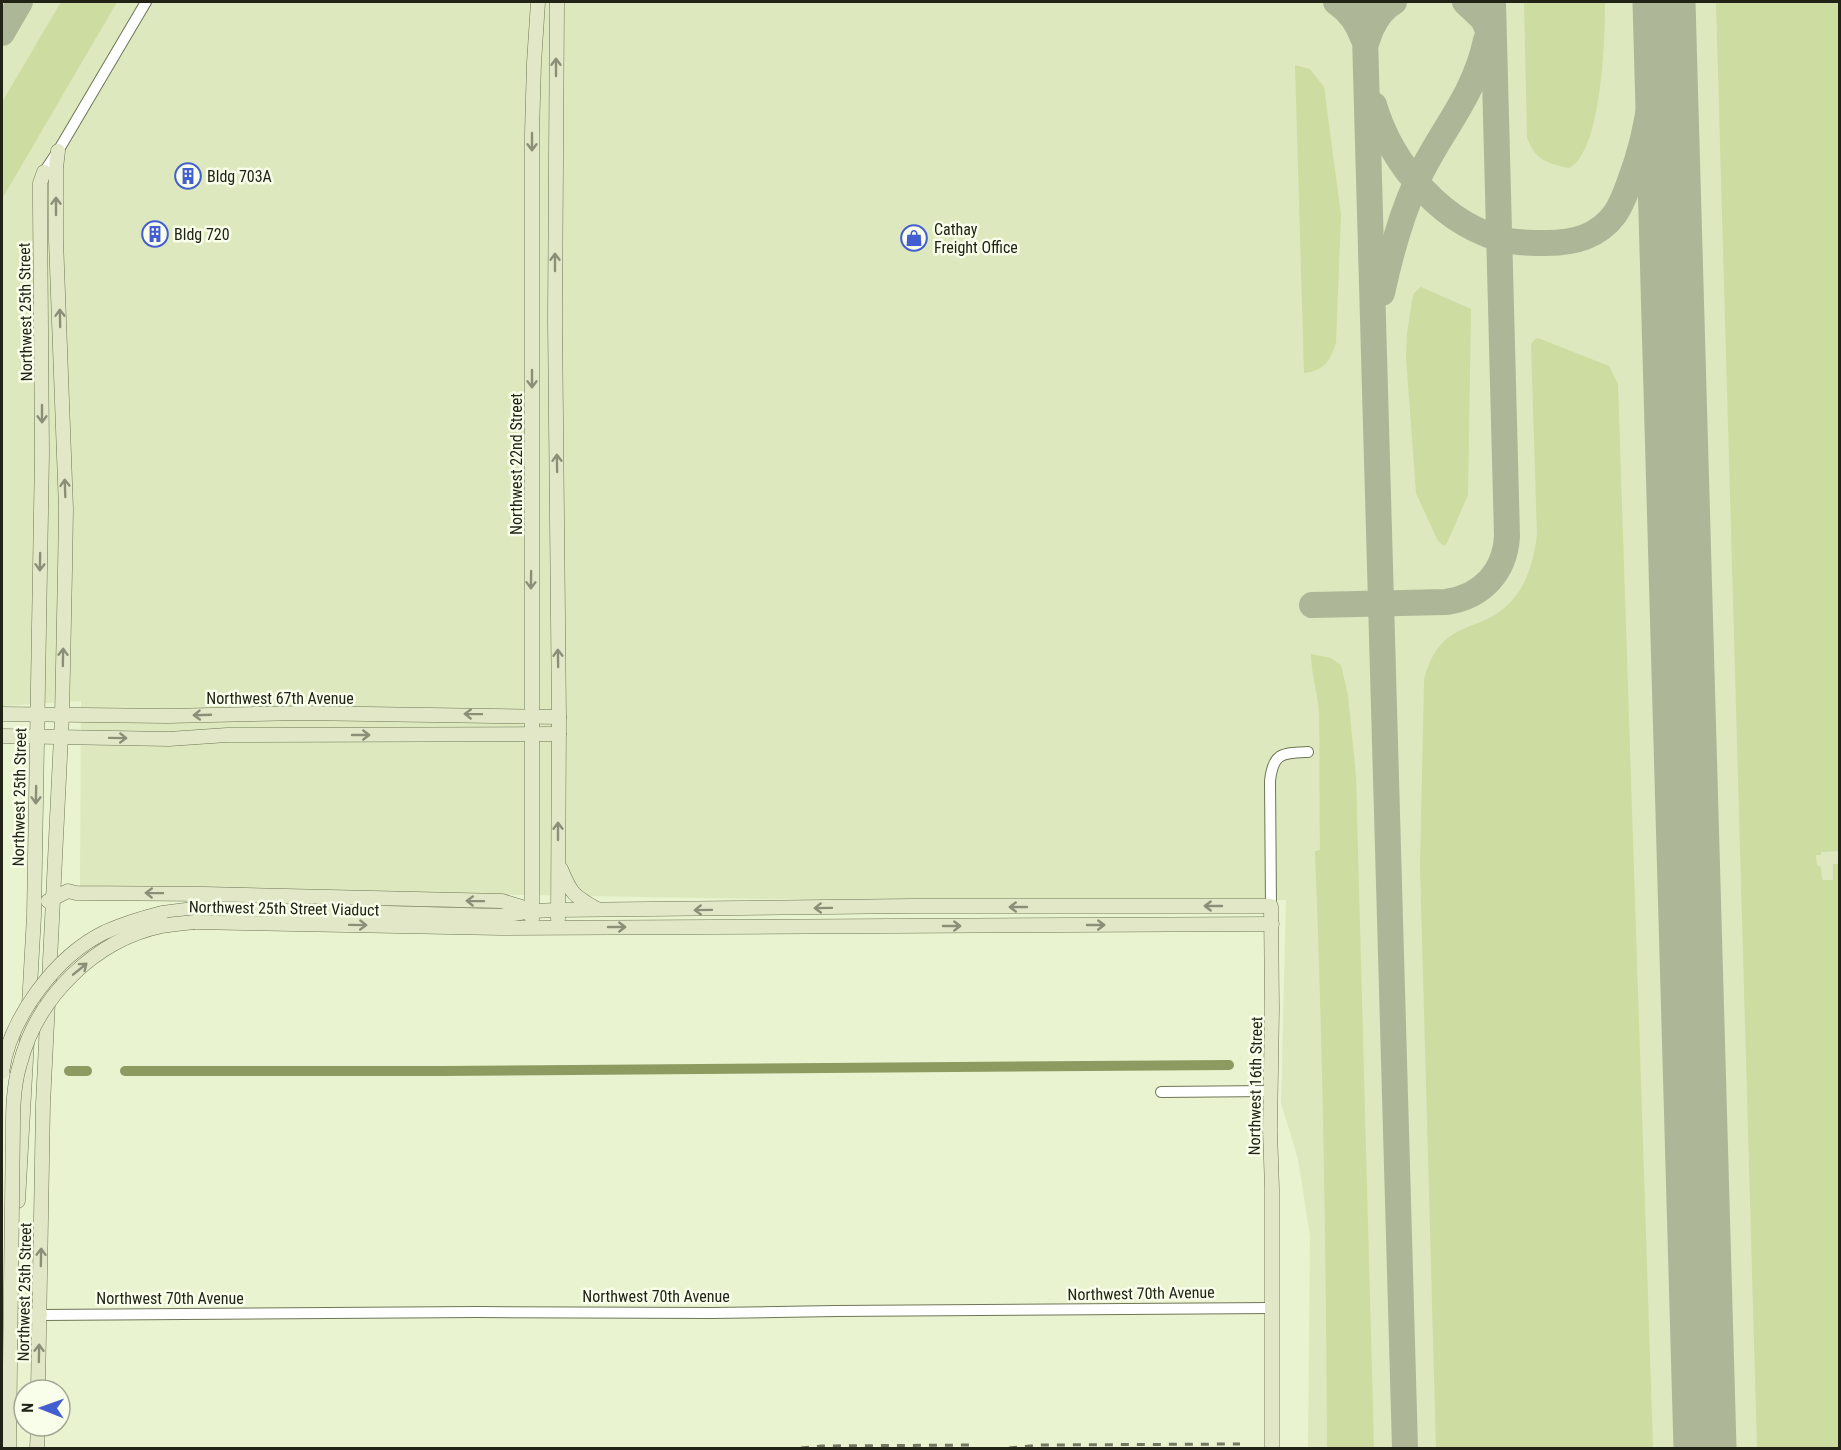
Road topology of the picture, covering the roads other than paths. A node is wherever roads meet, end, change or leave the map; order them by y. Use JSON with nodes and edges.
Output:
{"nodes":[{"id":1,"x":146,"y":2,"type":"edge"},
{"id":2,"x":538,"y":2,"type":"edge"},
{"id":3,"x":557,"y":2,"type":"edge"},
{"id":4,"x":58,"y":151,"type":"junction"},
{"id":5,"x":44,"y":172,"type":"joint"},
{"id":6,"x":2,"y":714,"type":"edge"},
{"id":7,"x":37,"y":714,"type":"junction"},
{"id":8,"x":62,"y":716,"type":"junction"},
{"id":9,"x":531,"y":716,"type":"junction"},
{"id":10,"x":559,"y":717,"type":"junction"},
{"id":11,"x":531,"y":734,"type":"junction"},
{"id":12,"x":559,"y":734,"type":"junction"},
{"id":13,"x":2,"y":736,"type":"edge"},
{"id":14,"x":36,"y":736,"type":"junction"},
{"id":15,"x":60,"y":737,"type":"junction"},
{"id":16,"x":1308,"y":752,"type":"dead end"},
{"id":17,"x":558,"y":861,"type":"junction"},
{"id":18,"x":55,"y":875,"type":"junction"},
{"id":19,"x":68,"y":891,"type":"junction"},
{"id":20,"x":53,"y":898,"type":"junction"},
{"id":21,"x":1271,"y":906,"type":"junction"},
{"id":22,"x":532,"y":910,"type":"junction"},
{"id":23,"x":558,"y":910,"type":"junction"},
{"id":24,"x":599,"y":910,"type":"junction"},
{"id":25,"x":34,"y":916,"type":"junction"},
{"id":26,"x":1272,"y":924,"type":"junction"},
{"id":27,"x":531,"y":927,"type":"junction"},
{"id":28,"x":558,"y":927,"type":"junction"},
{"id":29,"x":28,"y":1042,"type":"junction"},
{"id":30,"x":45,"y":1042,"type":"junction"},
{"id":31,"x":2,"y":1072,"type":"edge"},
{"id":32,"x":1270,"y":1091,"type":"junction"},
{"id":33,"x":1161,"y":1092,"type":"dead end"},
{"id":34,"x":1272,"y":1308,"type":"junction"},
{"id":35,"x":11,"y":1316,"type":"junction"},
{"id":36,"x":40,"y":1316,"type":"junction"},
{"id":37,"x":38,"y":1378,"type":"edge"},
{"id":38,"x":8,"y":1449,"type":"edge"},
{"id":39,"x":1272,"y":1449,"type":"edge"}],
"edges":[{"from":1,"to":4,"type":"street","name":"Northwest 25th Street"},
{"from":2,"to":9,"type":"street","name":"Northwest 22nd Street","one_way":true},
{"from":10,"to":3,"type":"street","one_way":true},
{"from":4,"to":5,"type":"street","name":"Northwest 25th Street"},
{"from":8,"to":4,"type":"street","name":"Northwest 25th Street","one_way":true},
{"from":5,"to":7,"type":"street","name":"Northwest 25th Street","one_way":true},
{"from":6,"to":7,"type":"street","name":"Northwest 67th Avenue"},
{"from":7,"to":8,"type":"street","name":"Northwest 67th Avenue"},
{"from":7,"to":14,"type":"street","name":"Northwest 25th Street"},
{"from":9,"to":8,"type":"street","name":"Northwest 67th Avenue","one_way":true},
{"from":8,"to":15,"type":"street","name":"Northwest 25th Street"},
{"from":9,"to":10,"type":"street","name":"Northwest 67th Avenue"},
{"from":9,"to":11,"type":"street","name":"Northwest 22nd Street"},
{"from":10,"to":12,"type":"street"},
{"from":11,"to":12,"type":"street"},
{"from":15,"to":11,"type":"street","one_way":true},
{"from":11,"to":22,"type":"street","name":"Northwest 22nd Street"},
{"from":17,"to":12,"type":"street","one_way":true},
{"from":13,"to":14,"type":"street"},
{"from":14,"to":15,"type":"street"},
{"from":14,"to":25,"type":"street","name":"Northwest 25th Street","one_way":true},
{"from":15,"to":18,"type":"street","name":"Northwest 25th Street"},
{"from":16,"to":21,"type":"street","name":"Northwest 16th Street"},
{"from":17,"to":23,"type":"street"},
{"from":17,"to":24,"type":"street"},
{"from":18,"to":19,"type":"street"},
{"from":18,"to":20,"type":"street","name":"Northwest 25th Street"},
{"from":19,"to":20,"type":"street"},
{"from":22,"to":19,"type":"street","one_way":true},
{"from":20,"to":25,"type":"street"},
{"from":20,"to":30,"type":"street","name":"Northwest 25th Street"},
{"from":21,"to":24,"type":"street","one_way":true},
{"from":21,"to":26,"type":"street","name":"Northwest 16th Street"},
{"from":22,"to":23,"type":"street"},
{"from":22,"to":27,"type":"street","name":"Northwest 22nd Street"},
{"from":22,"to":31,"type":"street","name":"Northwest 25th Street Viaduct","bridge":true},
{"from":23,"to":24,"type":"street"},
{"from":23,"to":28,"type":"street"},
{"from":25,"to":29,"type":"street","name":"Northwest 25th Street"},
{"from":28,"to":26,"type":"street","one_way":true},
{"from":26,"to":32,"type":"street","name":"Northwest 16th Street"},
{"from":27,"to":28,"type":"street"},
{"from":38,"to":27,"type":"street","name":"Northwest 25th Street Viaduct","one_way":true,"bridge":true},
{"from":29,"to":30,"type":"street"},
{"from":29,"to":35,"type":"street","name":"Northwest 25th Street"},
{"from":36,"to":30,"type":"street","name":"Northwest 25th Street","one_way":true},
{"from":32,"to":33,"type":"street"},
{"from":32,"to":34,"type":"street","name":"Northwest 16th Street"},
{"from":34,"to":36,"type":"street","name":"Northwest 70th Avenue"},
{"from":34,"to":39,"type":"street","name":"Northwest 16th Street"},
{"from":35,"to":36,"type":"street"},
{"from":35,"to":38,"type":"street","name":"Northwest 25th Street"},
{"from":37,"to":36,"type":"street","name":"Northwest 25th Street","one_way":true}]}
